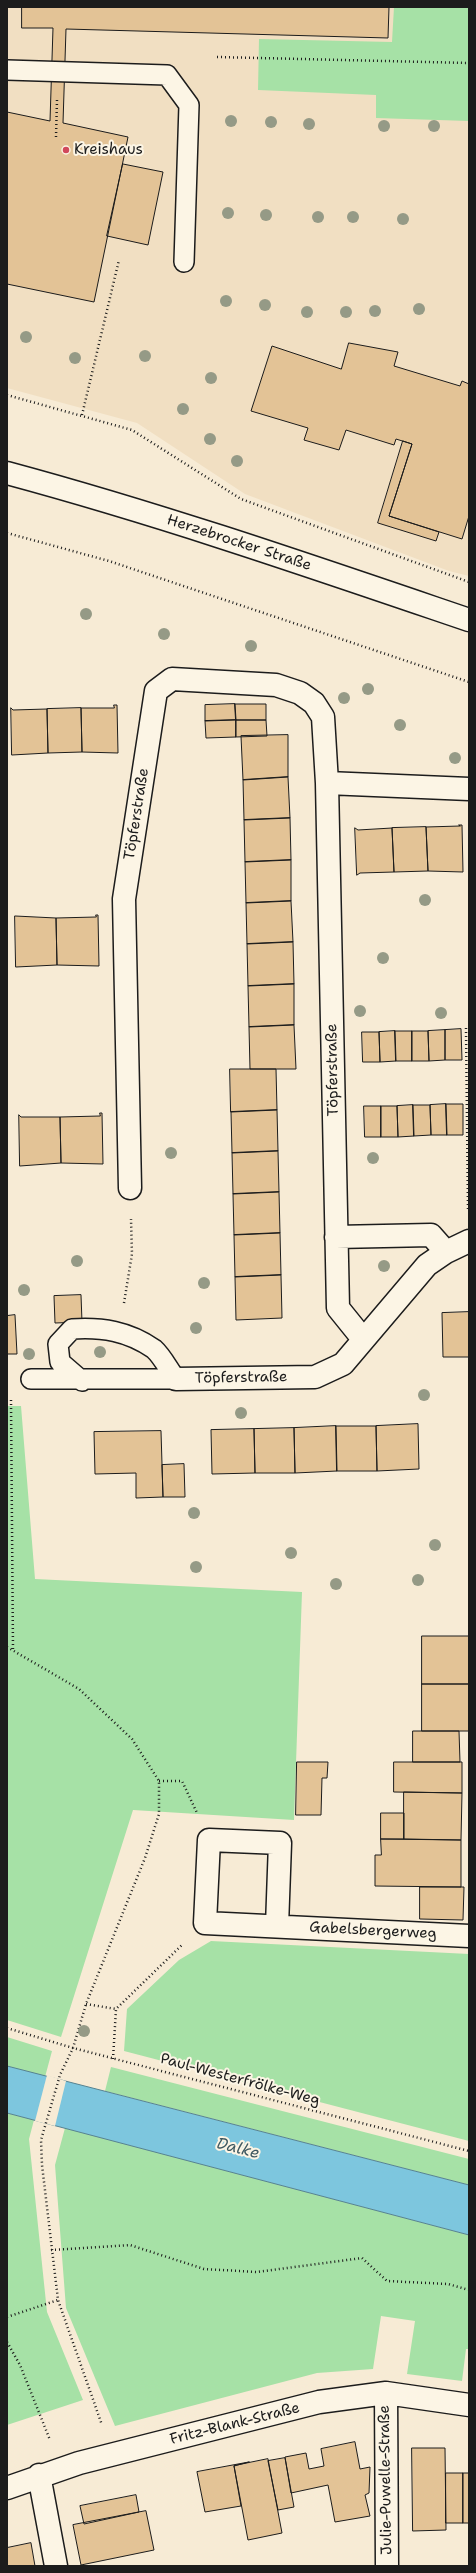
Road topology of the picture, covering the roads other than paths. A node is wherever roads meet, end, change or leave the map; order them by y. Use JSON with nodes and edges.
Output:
{"nodes":[{"id":1,"x":7,"y":70,"type":"edge"},
{"id":2,"x":184,"y":262,"type":"dead end"},
{"id":3,"x":7,"y":473,"type":"edge"},
{"id":4,"x":469,"y":620,"type":"edge"},
{"id":5,"x":327,"y":783,"type":"junction"},
{"id":6,"x":469,"y":789,"type":"edge"},
{"id":7,"x":130,"y":1188,"type":"road end"},
{"id":8,"x":336,"y":1237,"type":"junction"},
{"id":9,"x":469,"y":1241,"type":"edge"},
{"id":10,"x":446,"y":1252,"type":"junction"},
{"id":11,"x":363,"y":1339,"type":"junction"},
{"id":12,"x":31,"y":1379,"type":"dead end"},
{"id":13,"x":176,"y":1379,"type":"junction"},
{"id":14,"x":82,"y":1381,"type":"junction"},
{"id":15,"x":277,"y":1926,"type":"junction"},
{"id":16,"x":469,"y":1936,"type":"edge"},
{"id":17,"x":386,"y":2394,"type":"junction"},
{"id":18,"x":469,"y":2404,"type":"edge"},
{"id":19,"x":48,"y":2472,"type":"junction"},
{"id":20,"x":7,"y":2488,"type":"edge"},
{"id":21,"x":56,"y":2566,"type":"edge"},
{"id":22,"x":387,"y":2566,"type":"edge"}],
"edges":[{"from":1,"to":2,"type":"lane"},
{"from":3,"to":4,"type":"street","name":"Herzebrocker Straße"},
{"from":5,"to":6,"type":"street"},
{"from":5,"to":7,"type":"street","name":"Töpferstraße"},
{"from":5,"to":8,"type":"street","name":"Töpferstraße"},
{"from":8,"to":10,"type":"street"},
{"from":8,"to":11,"type":"street","name":"Töpferstraße"},
{"from":9,"to":10,"type":"street","name":"Töpferstraße"},
{"from":10,"to":11,"type":"street","name":"Töpferstraße"},
{"from":11,"to":13,"type":"street","name":"Töpferstraße"},
{"from":12,"to":14,"type":"lane"},
{"from":13,"to":14,"type":"lane"},
{"from":13,"to":14,"type":"lane"},
{"from":15,"to":15,"type":"street","name":"Gabelsbergerweg"},
{"from":15,"to":16,"type":"street","name":"Gabelsbergerweg"},
{"from":17,"to":18,"type":"street","name":"Fritz-Blank-Straße"},
{"from":17,"to":19,"type":"street","name":"Fritz-Blank-Straße"},
{"from":17,"to":22,"type":"street","name":"Julie-Puwelle-Straße"},
{"from":19,"to":20,"type":"street","name":"Fritz-Blank-Straße"},
{"from":19,"to":21,"type":"street"}]}
